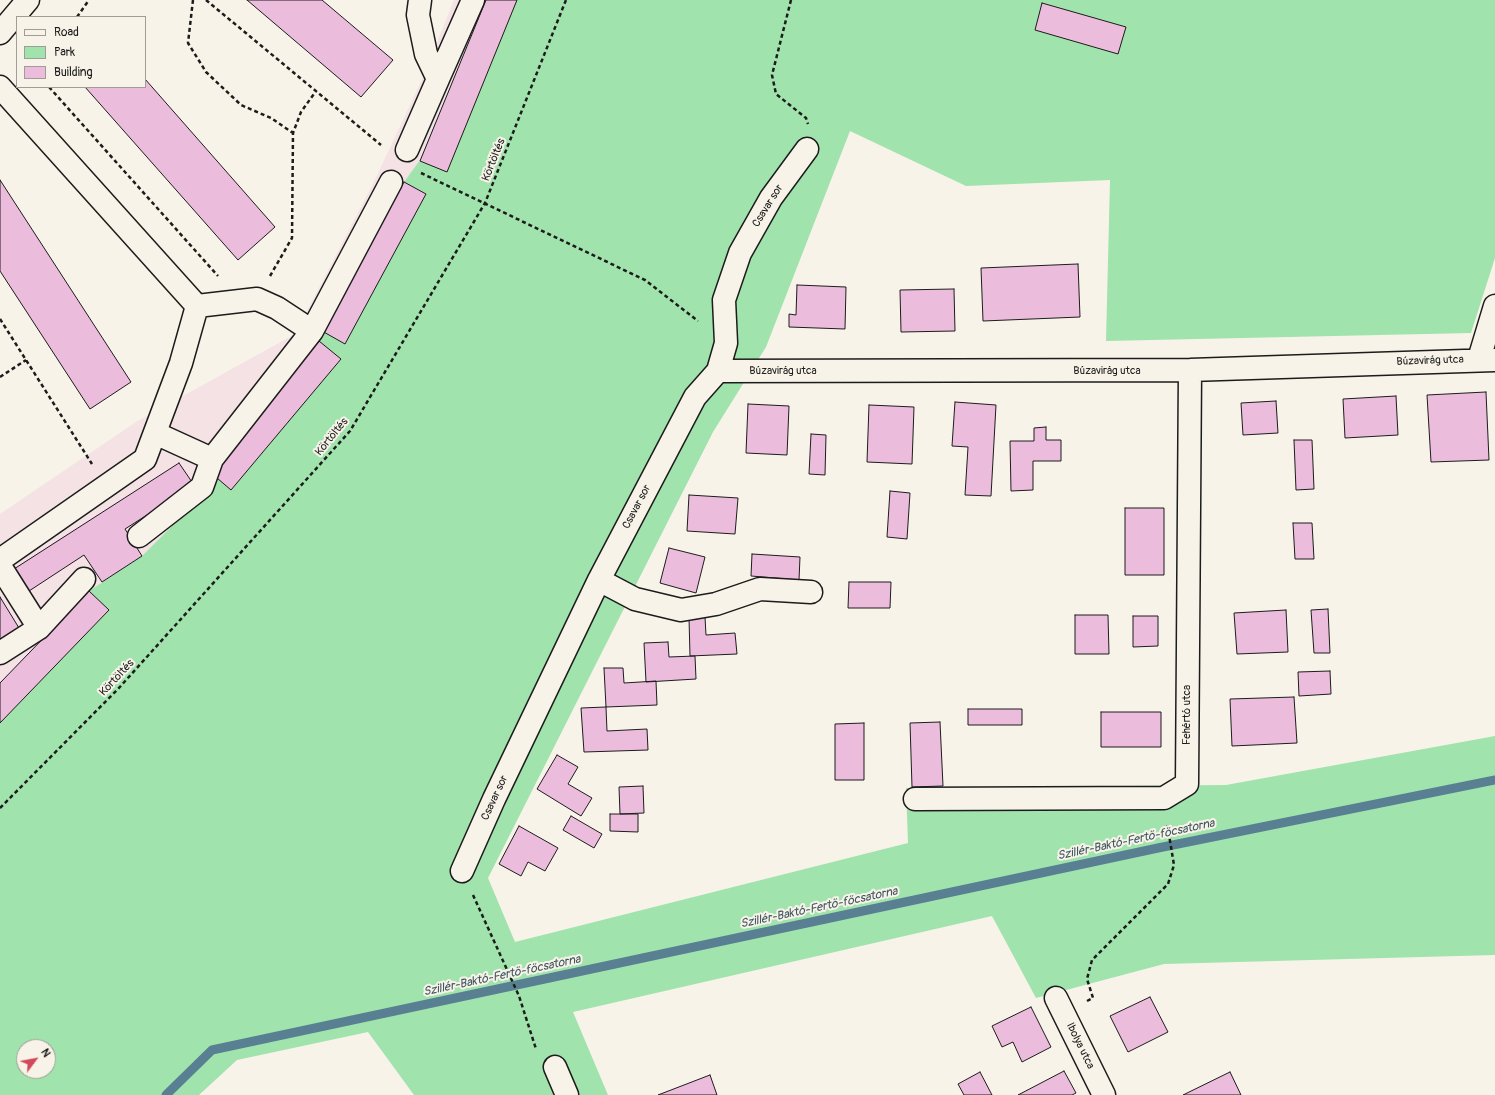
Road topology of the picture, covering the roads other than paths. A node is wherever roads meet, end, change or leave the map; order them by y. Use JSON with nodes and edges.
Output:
{"nodes":[{"id":1,"x":28,"y":0,"type":"edge"},
{"id":2,"x":420,"y":0,"type":"edge"},
{"id":3,"x":473,"y":0,"type":"edge"},
{"id":4,"x":0,"y":33,"type":"edge"},
{"id":5,"x":438,"y":79,"type":"junction"},
{"id":6,"x":0,"y":87,"type":"edge"},
{"id":7,"x":807,"y":149,"type":"road end"},
{"id":8,"x":411,"y":160,"type":"road end"},
{"id":9,"x":391,"y":182,"type":"dead end"},
{"id":10,"x":196,"y":306,"type":"junction"},
{"id":11,"x":1495,"y":306,"type":"edge"},
{"id":12,"x":312,"y":331,"type":"junction"},
{"id":13,"x":1487,"y":360,"type":"edge"},
{"id":14,"x":1190,"y":370,"type":"junction"},
{"id":15,"x":718,"y":371,"type":"junction"},
{"id":16,"x":155,"y":433,"type":"junction"},
{"id":17,"x":212,"y":459,"type":"junction"},
{"id":18,"x":139,"y":536,"type":"dead end"},
{"id":19,"x":0,"y":560,"type":"edge"},
{"id":20,"x":0,"y":566,"type":"edge"},
{"id":21,"x":84,"y":580,"type":"dead end"},
{"id":22,"x":599,"y":580,"type":"junction"},
{"id":23,"x":811,"y":592,"type":"dead end"},
{"id":24,"x":39,"y":628,"type":"junction"},
{"id":25,"x":0,"y":653,"type":"edge"},
{"id":26,"x":915,"y":799,"type":"dead end"},
{"id":27,"x":462,"y":871,"type":"road end"},
{"id":28,"x":1060,"y":1006,"type":"road end"},
{"id":29,"x":546,"y":1062,"type":"road end"},
{"id":30,"x":567,"y":1095,"type":"edge"},
{"id":31,"x":1104,"y":1095,"type":"edge"}],
"edges":[{"from":1,"to":4,"type":"street"},
{"from":2,"to":5,"type":"street"},
{"from":3,"to":5,"type":"street"},
{"from":5,"to":8,"type":"street"},
{"from":6,"to":10,"type":"street"},
{"from":7,"to":15,"type":"street","name":"Csavar sor"},
{"from":9,"to":12,"type":"street"},
{"from":10,"to":12,"type":"street"},
{"from":10,"to":16,"type":"street"},
{"from":11,"to":13,"type":"street"},
{"from":12,"to":17,"type":"street"},
{"from":13,"to":14,"type":"street","name":"Búzavirág utca"},
{"from":14,"to":15,"type":"street","name":"Búzavirág utca"},
{"from":14,"to":26,"type":"street","name":"Fehértó utca"},
{"from":15,"to":22,"type":"street","name":"Csavar sor"},
{"from":16,"to":17,"type":"street"},
{"from":16,"to":19,"type":"street"},
{"from":17,"to":18,"type":"street"},
{"from":20,"to":24,"type":"street"},
{"from":21,"to":24,"type":"street"},
{"from":22,"to":23,"type":"street"},
{"from":22,"to":27,"type":"street","name":"Csavar sor"},
{"from":24,"to":25,"type":"street"},
{"from":28,"to":31,"type":"street","name":"Ibolya utca"},
{"from":29,"to":30,"type":"street"}]}
